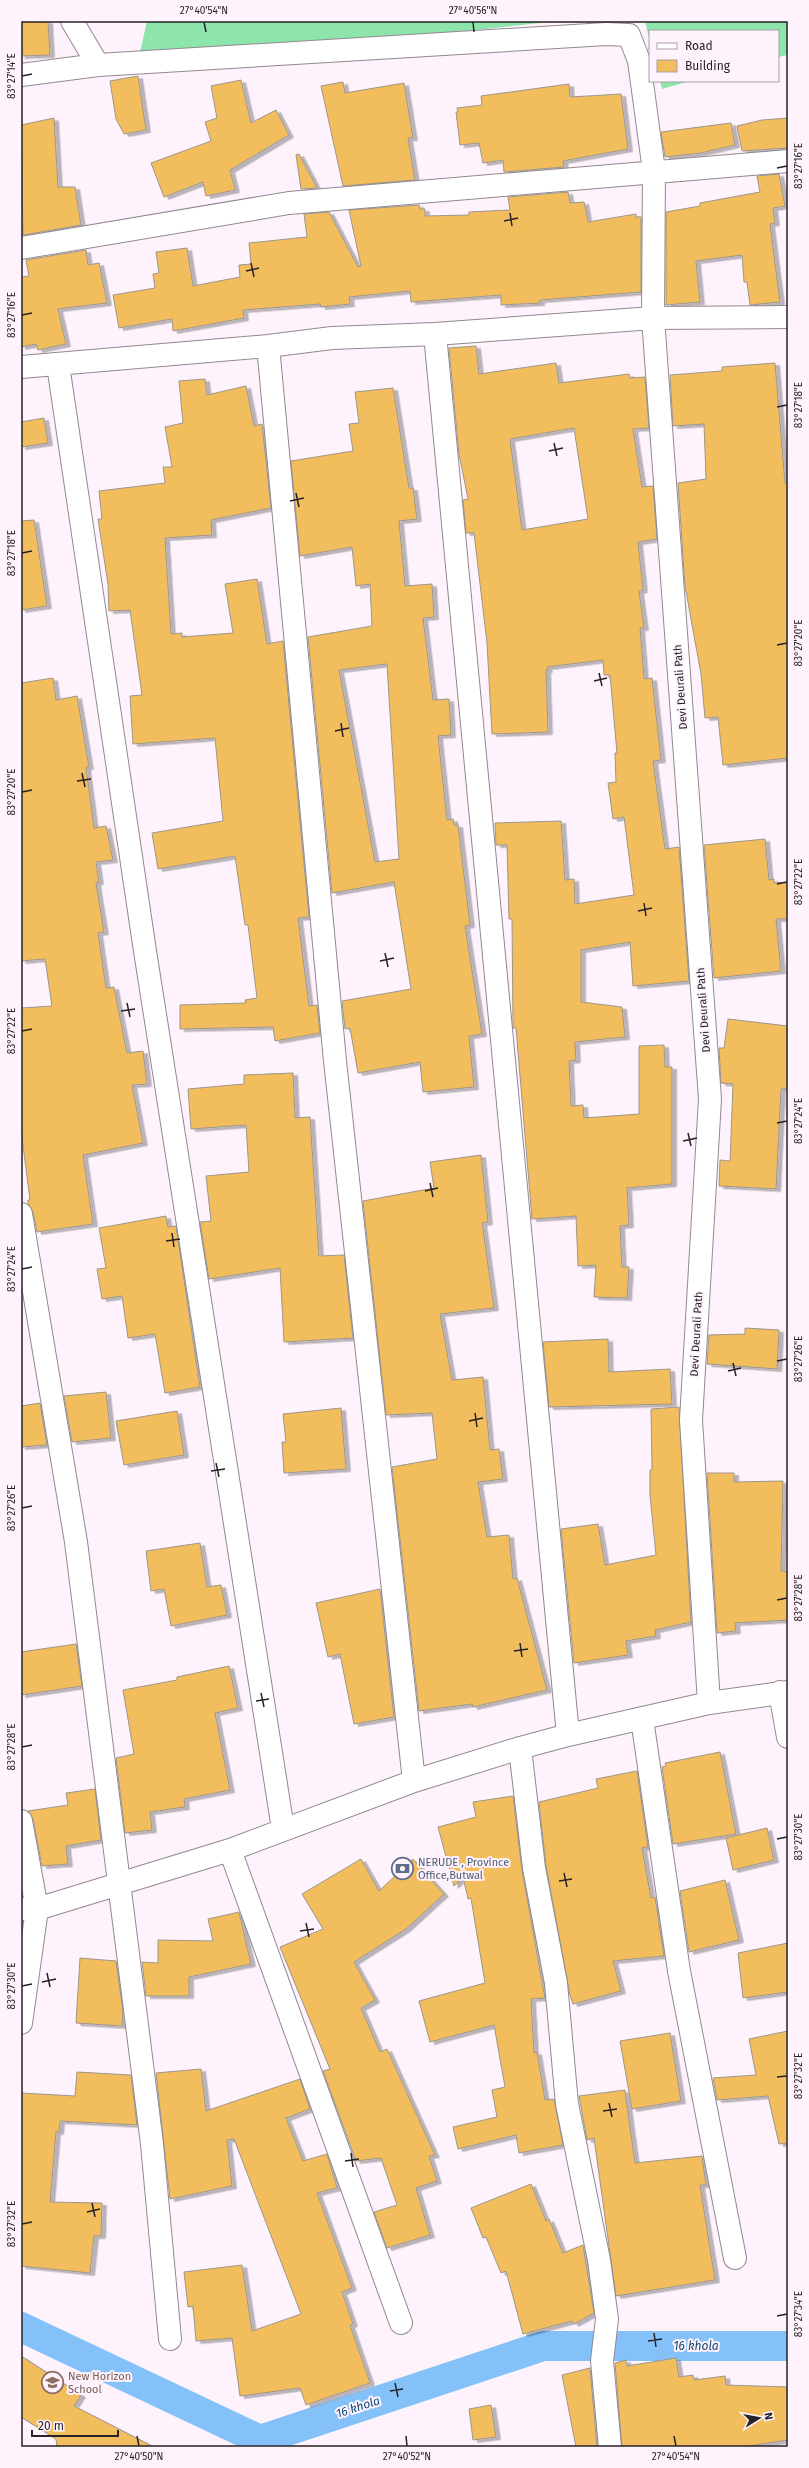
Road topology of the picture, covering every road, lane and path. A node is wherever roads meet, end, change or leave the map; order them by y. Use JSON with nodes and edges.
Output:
{"nodes":[{"id":1,"x":72,"y":21,"type":"edge"},
{"id":2,"x":98,"y":65,"type":"junction"},
{"id":3,"x":21,"y":75,"type":"edge"},
{"id":4,"x":788,"y":161,"type":"edge"},
{"id":5,"x":654,"y":171,"type":"junction"},
{"id":6,"x":21,"y":248,"type":"edge"},
{"id":7,"x":788,"y":317,"type":"edge"},
{"id":8,"x":654,"y":318,"type":"junction"},
{"id":9,"x":435,"y":334,"type":"junction"},
{"id":10,"x":268,"y":346,"type":"junction"},
{"id":11,"x":58,"y":365,"type":"junction"},
{"id":12,"x":21,"y":367,"type":"edge"},
{"id":13,"x":21,"y":1214,"type":"edge"},
{"id":14,"x":784,"y":1692,"type":"edge"},
{"id":15,"x":709,"y":1703,"type":"junction"},
{"id":16,"x":642,"y":1719,"type":"junction"},
{"id":17,"x":568,"y":1735,"type":"junction"},
{"id":18,"x":788,"y":1737,"type":"edge"},
{"id":19,"x":520,"y":1748,"type":"junction"},
{"id":20,"x":414,"y":1781,"type":"junction"},
{"id":21,"x":21,"y":1821,"type":"edge"},
{"id":22,"x":283,"y":1829,"type":"junction"},
{"id":23,"x":230,"y":1850,"type":"junction"},
{"id":24,"x":120,"y":1883,"type":"junction"},
{"id":25,"x":29,"y":1909,"type":"edge"},
{"id":26,"x":21,"y":2023,"type":"edge"},
{"id":27,"x":735,"y":2258,"type":"dead end"},
{"id":28,"x":401,"y":2323,"type":"dead end"},
{"id":29,"x":170,"y":2339,"type":"dead end"},
{"id":30,"x":610,"y":2447,"type":"edge"}],
"edges":[{"from":1,"to":2,"type":"street"},
{"from":2,"to":3,"type":"street"},
{"from":2,"to":5,"type":"street","name":"Devi Deurali Path"},
{"from":4,"to":5,"type":"street"},
{"from":5,"to":6,"type":"street"},
{"from":5,"to":8,"type":"street","name":"Devi Deurali Path"},
{"from":7,"to":8,"type":"street"},
{"from":8,"to":9,"type":"street"},
{"from":8,"to":15,"type":"street","name":"Devi Deurali Path"},
{"from":9,"to":10,"type":"street"},
{"from":9,"to":17,"type":"street"},
{"from":10,"to":11,"type":"street"},
{"from":10,"to":20,"type":"street"},
{"from":11,"to":12,"type":"street"},
{"from":11,"to":22,"type":"street"},
{"from":13,"to":24,"type":"street"},
{"from":14,"to":15,"type":"street"},
{"from":14,"to":18,"type":"street"},
{"from":15,"to":16,"type":"street"},
{"from":16,"to":17,"type":"street"},
{"from":16,"to":27,"type":"street"},
{"from":17,"to":19,"type":"street"},
{"from":19,"to":20,"type":"street"},
{"from":19,"to":30,"type":"street"},
{"from":20,"to":22,"type":"street"},
{"from":21,"to":25,"type":"street"},
{"from":22,"to":23,"type":"street"},
{"from":23,"to":24,"type":"street"},
{"from":23,"to":28,"type":"street"},
{"from":24,"to":25,"type":"street"},
{"from":24,"to":29,"type":"street"},
{"from":25,"to":26,"type":"street"}]}
